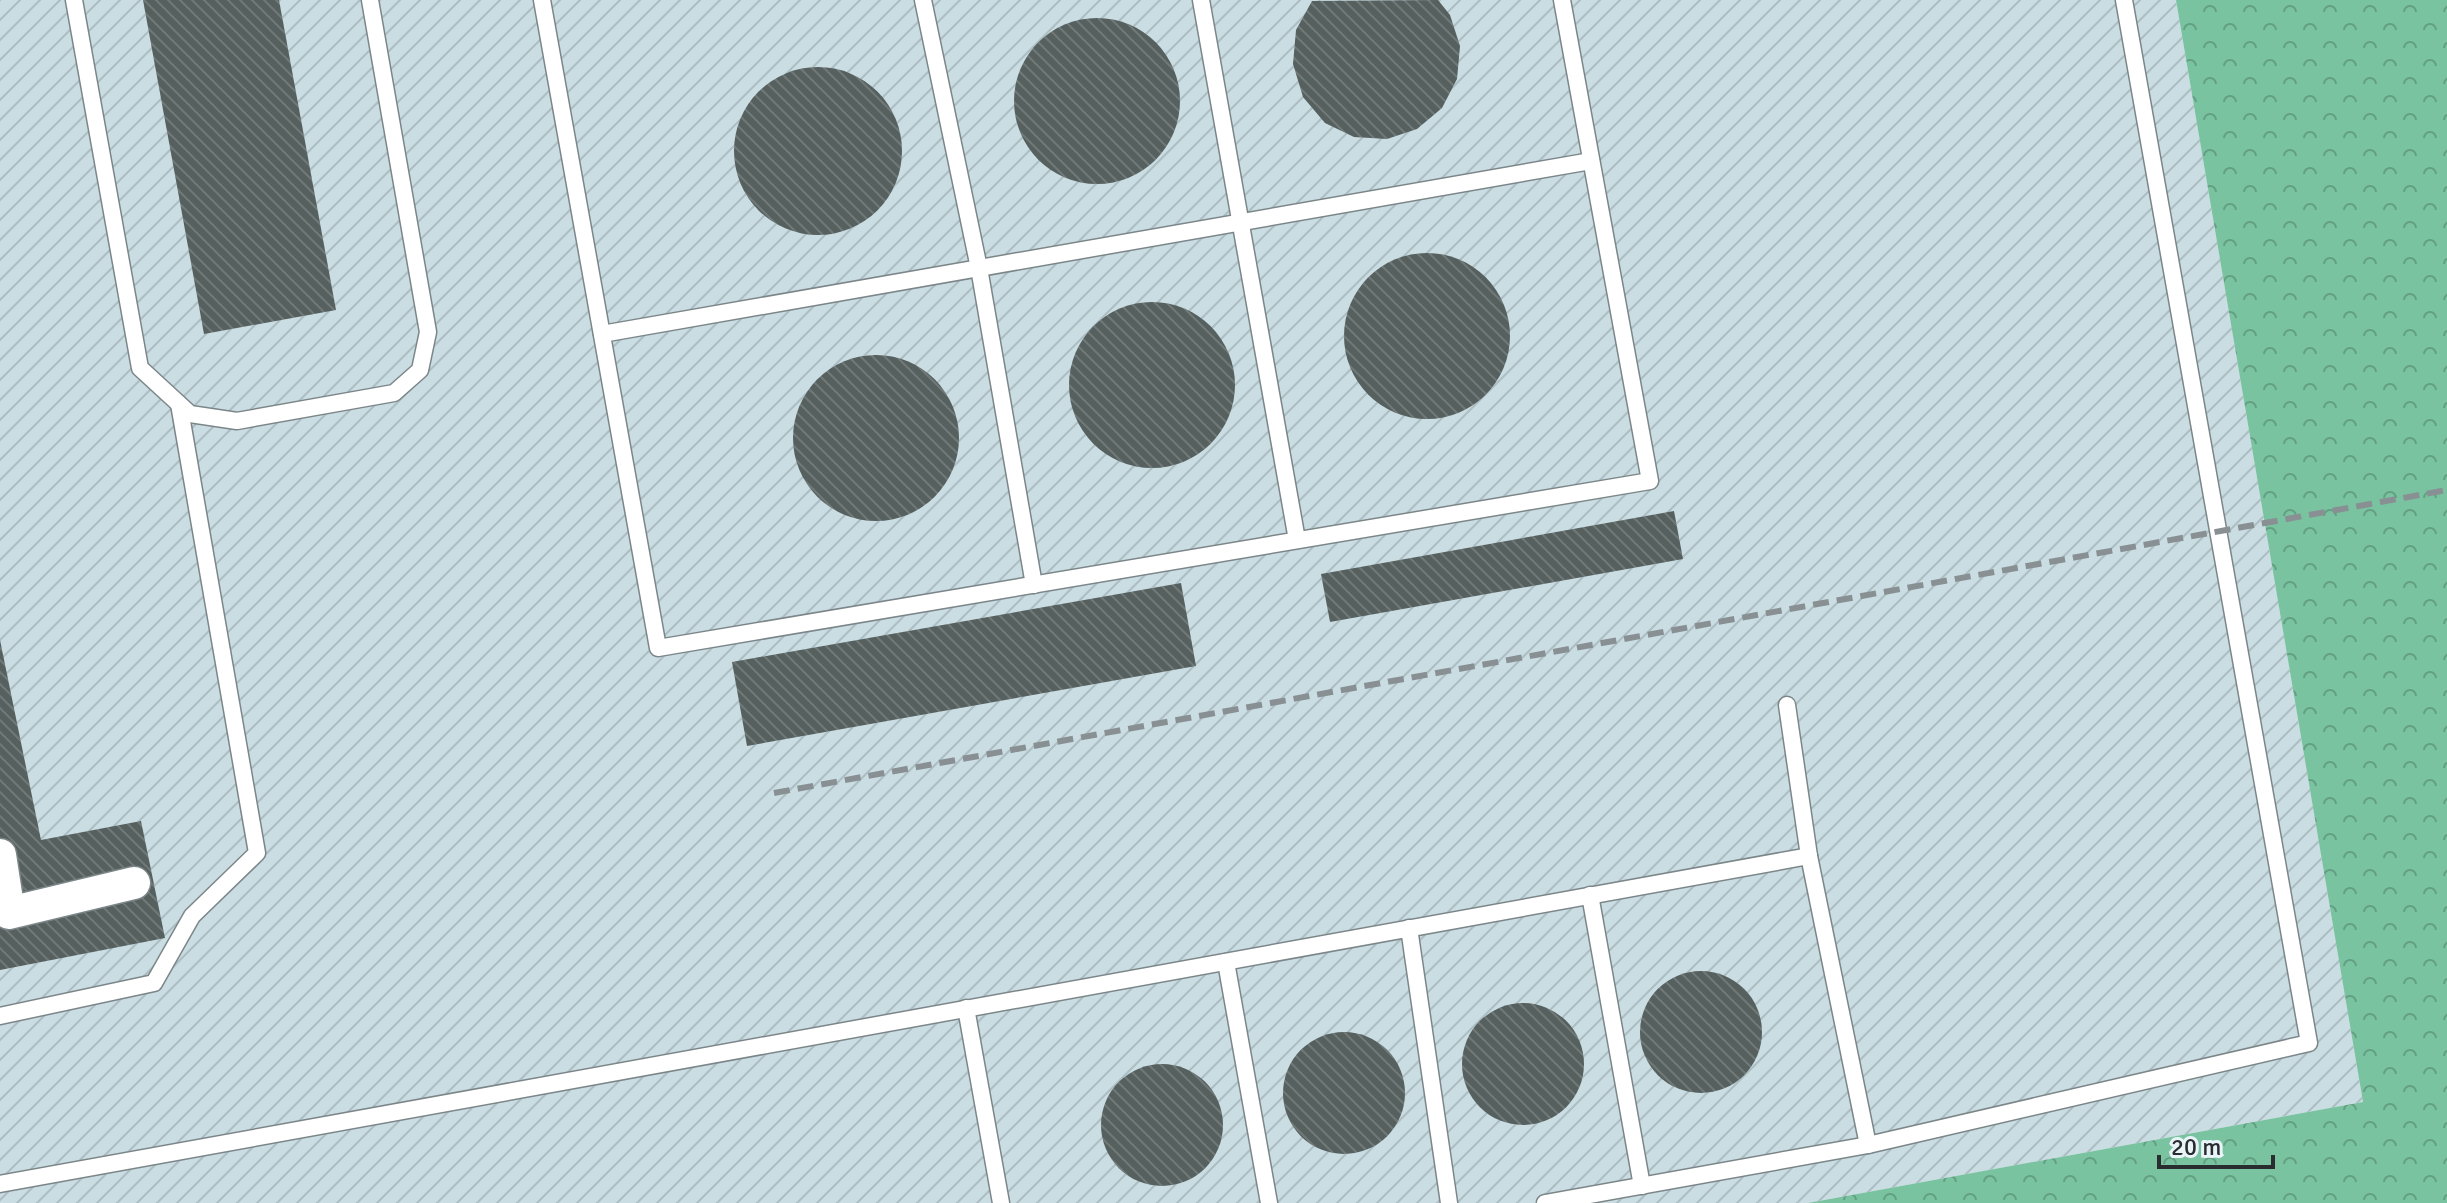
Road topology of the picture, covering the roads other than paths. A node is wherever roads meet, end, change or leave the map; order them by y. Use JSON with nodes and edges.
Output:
{"nodes":[{"id":1,"x":74,"y":0,"type":"edge"},
{"id":2,"x":370,"y":0,"type":"edge"},
{"id":3,"x":542,"y":0,"type":"edge"},
{"id":4,"x":923,"y":0,"type":"edge"},
{"id":5,"x":1201,"y":0,"type":"edge"},
{"id":6,"x":1562,"y":0,"type":"edge"},
{"id":7,"x":2124,"y":0,"type":"edge"},
{"id":8,"x":1591,"y":161,"type":"junction"},
{"id":9,"x":1243,"y":222,"type":"junction"},
{"id":10,"x":979,"y":268,"type":"junction"},
{"id":11,"x":602,"y":334,"type":"junction"},
{"id":12,"x":179,"y":404,"type":"junction"},
{"id":13,"x":1297,"y":540,"type":"junction"},
{"id":14,"x":1034,"y":585,"type":"junction"},
{"id":15,"x":1787,"y":705,"type":"dead end"},
{"id":16,"x":0,"y":855,"type":"edge"},
{"id":17,"x":1809,"y":856,"type":"junction"},
{"id":18,"x":134,"y":883,"type":"dead end"},
{"id":19,"x":1590,"y":895,"type":"junction"},
{"id":20,"x":1409,"y":928,"type":"junction"},
{"id":21,"x":1226,"y":962,"type":"junction"},
{"id":22,"x":966,"y":1008,"type":"junction"},
{"id":23,"x":0,"y":1016,"type":"edge"},
{"id":24,"x":1868,"y":1145,"type":"junction"},
{"id":25,"x":0,"y":1184,"type":"edge"},
{"id":26,"x":1642,"y":1186,"type":"junction"},
{"id":27,"x":1001,"y":1203,"type":"edge"},
{"id":28,"x":1269,"y":1203,"type":"edge"},
{"id":29,"x":1449,"y":1203,"type":"edge"},
{"id":30,"x":1545,"y":1203,"type":"edge"}],
"edges":[{"from":1,"to":12,"type":"lane"},
{"from":2,"to":12,"type":"lane"},
{"from":3,"to":11,"type":"lane"},
{"from":4,"to":10,"type":"lane"},
{"from":5,"to":9,"type":"lane"},
{"from":6,"to":8,"type":"lane"},
{"from":7,"to":24,"type":"lane"},
{"from":8,"to":9,"type":"lane"},
{"from":8,"to":13,"type":"lane"},
{"from":9,"to":10,"type":"lane"},
{"from":9,"to":13,"type":"lane"},
{"from":10,"to":11,"type":"lane"},
{"from":10,"to":14,"type":"lane"},
{"from":11,"to":14,"type":"lane"},
{"from":12,"to":23,"type":"lane"},
{"from":13,"to":14,"type":"lane"},
{"from":15,"to":17,"type":"lane"},
{"from":16,"to":18,"type":"street"},
{"from":17,"to":19,"type":"lane"},
{"from":17,"to":24,"type":"lane"},
{"from":19,"to":20,"type":"lane"},
{"from":19,"to":26,"type":"lane"},
{"from":20,"to":21,"type":"lane"},
{"from":20,"to":29,"type":"lane"},
{"from":21,"to":22,"type":"lane"},
{"from":21,"to":28,"type":"lane"},
{"from":22,"to":25,"type":"lane"},
{"from":22,"to":27,"type":"lane"},
{"from":24,"to":26,"type":"lane"},
{"from":26,"to":30,"type":"lane"}]}
